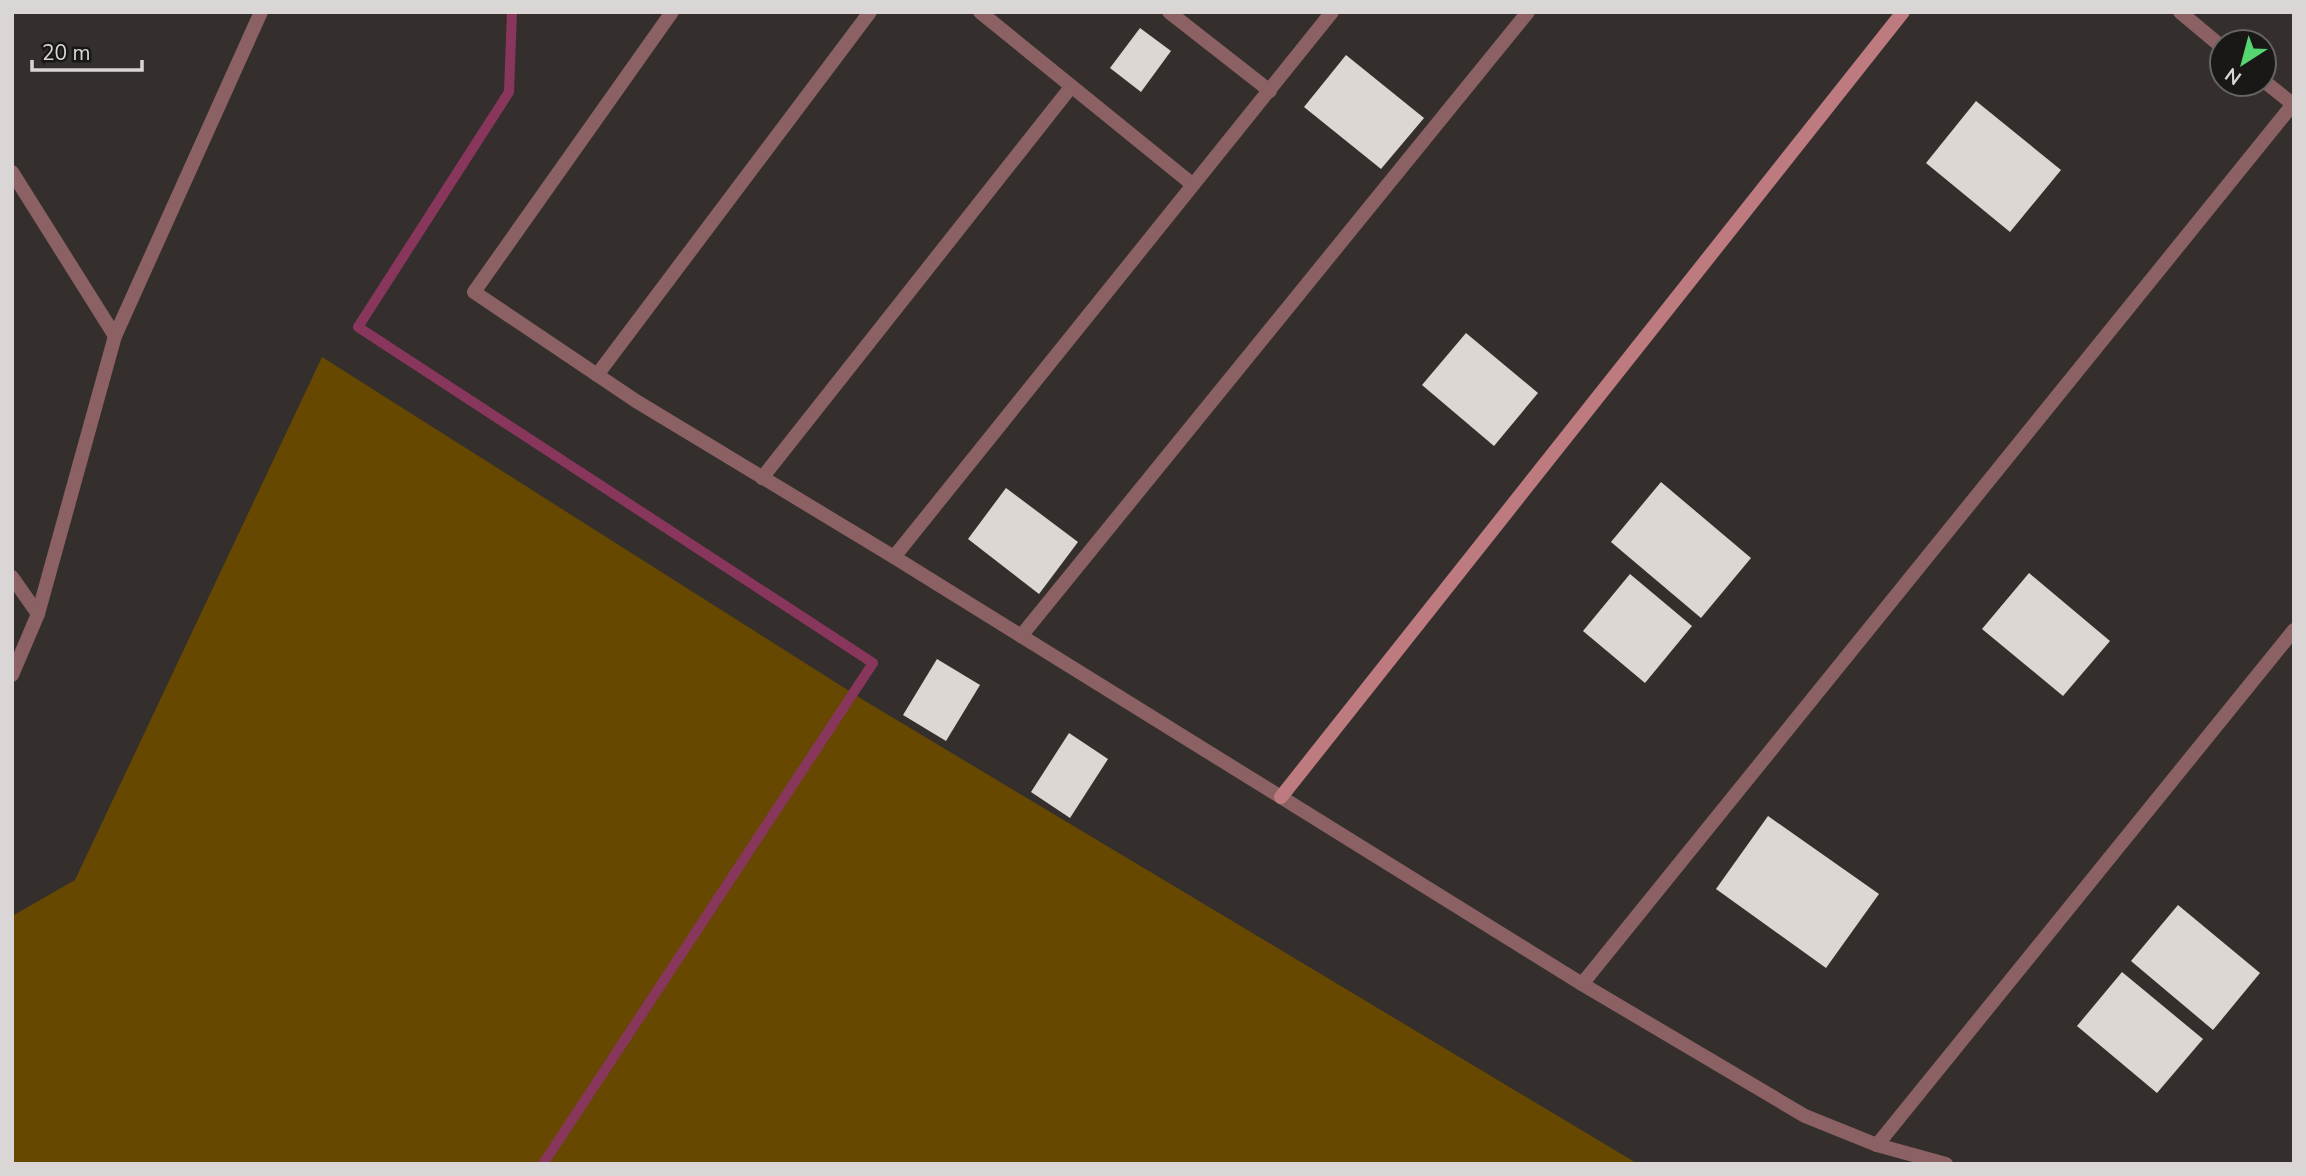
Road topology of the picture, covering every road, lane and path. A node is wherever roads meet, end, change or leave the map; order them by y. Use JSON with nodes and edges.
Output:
{"nodes":[{"id":1,"x":261,"y":12,"type":"edge"},
{"id":2,"x":672,"y":12,"type":"edge"},
{"id":3,"x":870,"y":12,"type":"edge"},
{"id":4,"x":980,"y":12,"type":"edge"},
{"id":5,"x":1169,"y":12,"type":"edge"},
{"id":6,"x":1332,"y":12,"type":"edge"},
{"id":7,"x":1528,"y":12,"type":"edge"},
{"id":8,"x":1903,"y":12,"type":"edge"},
{"id":9,"x":2180,"y":12,"type":"edge"},
{"id":10,"x":2208,"y":35,"type":"edge"},
{"id":11,"x":1071,"y":87,"type":"junction"},
{"id":12,"x":1270,"y":92,"type":"junction"},
{"id":13,"x":2278,"y":92,"type":"edge"},
{"id":14,"x":2293,"y":104,"type":"edge"},
{"id":15,"x":12,"y":172,"type":"edge"},
{"id":16,"x":1192,"y":184,"type":"junction"},
{"id":17,"x":115,"y":336,"type":"junction"},
{"id":18,"x":597,"y":375,"type":"junction"},
{"id":19,"x":762,"y":478,"type":"junction"},
{"id":20,"x":894,"y":557,"type":"junction"},
{"id":21,"x":12,"y":577,"type":"edge"},
{"id":22,"x":38,"y":614,"type":"junction"},
{"id":23,"x":2294,"y":630,"type":"edge"},
{"id":24,"x":1021,"y":636,"type":"junction"},
{"id":25,"x":12,"y":675,"type":"edge"},
{"id":26,"x":1281,"y":797,"type":"junction"},
{"id":27,"x":1582,"y":985,"type":"junction"},
{"id":28,"x":1878,"y":1145,"type":"junction"},
{"id":29,"x":1946,"y":1164,"type":"edge"}],
"edges":[{"from":1,"to":17,"type":"street"},
{"from":2,"to":18,"type":"street"},
{"from":3,"to":18,"type":"street"},
{"from":4,"to":11,"type":"street"},
{"from":5,"to":12,"type":"street"},
{"from":6,"to":12,"type":"street"},
{"from":7,"to":24,"type":"street"},
{"from":8,"to":26,"type":"street"},
{"from":9,"to":10,"type":"street"},
{"from":11,"to":16,"type":"street"},
{"from":11,"to":19,"type":"street"},
{"from":12,"to":16,"type":"street"},
{"from":13,"to":14,"type":"street"},
{"from":14,"to":27,"type":"street"},
{"from":15,"to":17,"type":"street"},
{"from":16,"to":20,"type":"street"},
{"from":17,"to":22,"type":"street"},
{"from":18,"to":19,"type":"street"},
{"from":19,"to":20,"type":"street"},
{"from":20,"to":24,"type":"street"},
{"from":21,"to":22,"type":"street"},
{"from":22,"to":25,"type":"street"},
{"from":23,"to":28,"type":"street"},
{"from":24,"to":26,"type":"street"},
{"from":26,"to":27,"type":"street"},
{"from":27,"to":28,"type":"street"},
{"from":28,"to":29,"type":"street"}]}
